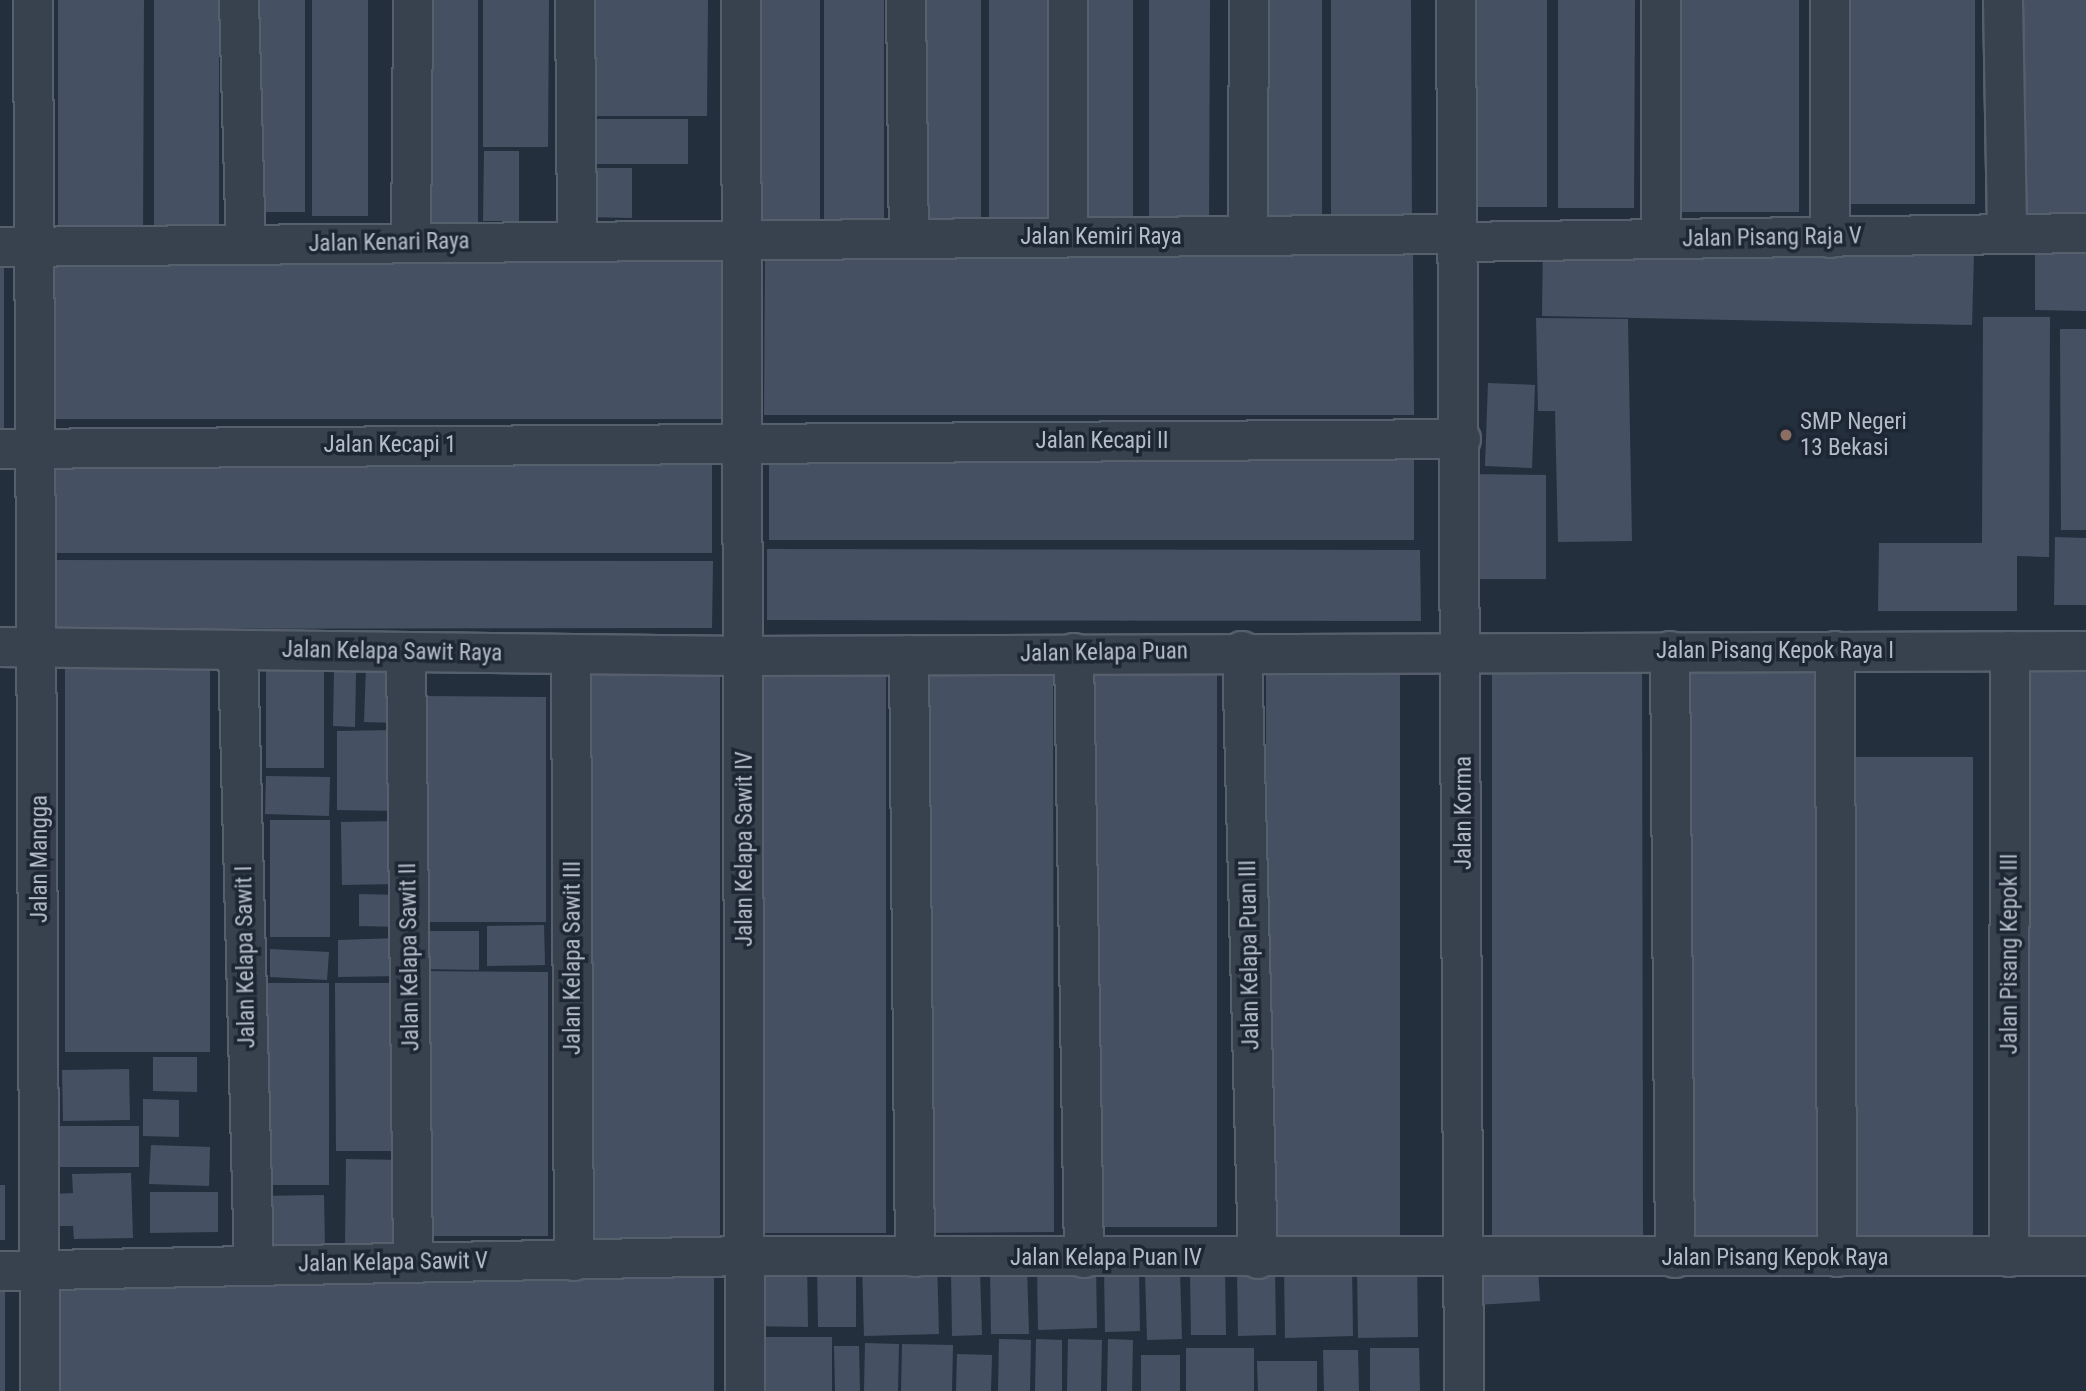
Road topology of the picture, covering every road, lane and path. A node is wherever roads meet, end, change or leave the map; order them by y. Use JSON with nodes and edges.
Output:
{"nodes":[{"id":1,"x":33,"y":0,"type":"edge"},
{"id":2,"x":239,"y":0,"type":"edge"},
{"id":3,"x":413,"y":0,"type":"edge"},
{"id":4,"x":575,"y":0,"type":"edge"},
{"id":5,"x":741,"y":0,"type":"edge"},
{"id":6,"x":906,"y":0,"type":"edge"},
{"id":7,"x":1068,"y":0,"type":"edge"},
{"id":8,"x":1249,"y":0,"type":"edge"},
{"id":9,"x":1456,"y":0,"type":"edge"},
{"id":10,"x":1661,"y":0,"type":"edge"},
{"id":11,"x":1830,"y":0,"type":"edge"},
{"id":12,"x":2003,"y":0,"type":"edge"},
{"id":13,"x":2007,"y":232,"type":"junction"},
{"id":14,"x":2086,"y":233,"type":"edge"},
{"id":15,"x":1248,"y":236,"type":"junction"},
{"id":16,"x":1068,"y":237,"type":"junction"},
{"id":17,"x":1459,"y":238,"type":"junction"},
{"id":18,"x":1830,"y":238,"type":"junction"},
{"id":19,"x":743,"y":239,"type":"junction"},
{"id":20,"x":909,"y":239,"type":"junction"},
{"id":21,"x":1661,"y":239,"type":"junction"},
{"id":22,"x":577,"y":241,"type":"junction"},
{"id":23,"x":411,"y":243,"type":"junction"},
{"id":24,"x":246,"y":244,"type":"junction"},
{"id":25,"x":18,"y":247,"type":"edge"},
{"id":26,"x":1461,"y":439,"type":"junction"},
{"id":27,"x":744,"y":443,"type":"junction"},
{"id":28,"x":37,"y":448,"type":"junction"},
{"id":29,"x":0,"y":449,"type":"edge"},
{"id":30,"x":40,"y":647,"type":"junction"},
{"id":31,"x":0,"y":648,"type":"edge"},
{"id":32,"x":238,"y":650,"type":"junction"},
{"id":33,"x":2086,"y":650,"type":"edge"},
{"id":34,"x":1242,"y":651,"type":"junction"},
{"id":35,"x":1670,"y":651,"type":"junction"},
{"id":36,"x":1836,"y":651,"type":"junction"},
{"id":37,"x":2010,"y":651,"type":"junction"},
{"id":38,"x":406,"y":652,"type":"junction"},
{"id":39,"x":1464,"y":652,"type":"junction"},
{"id":40,"x":1074,"y":653,"type":"junction"},
{"id":41,"x":571,"y":654,"type":"junction"},
{"id":42,"x":909,"y":655,"type":"junction"},
{"id":43,"x":744,"y":656,"type":"junction"},
{"id":44,"x":748,"y":1256,"type":"junction"},
{"id":45,"x":2086,"y":1256,"type":"edge"},
{"id":46,"x":915,"y":1257,"type":"junction"},
{"id":47,"x":1838,"y":1257,"type":"junction"},
{"id":48,"x":1084,"y":1258,"type":"junction"},
{"id":49,"x":1675,"y":1258,"type":"junction"},
{"id":50,"x":2009,"y":1258,"type":"junction"},
{"id":51,"x":1258,"y":1259,"type":"junction"},
{"id":52,"x":1464,"y":1260,"type":"junction"},
{"id":53,"x":575,"y":1261,"type":"junction"},
{"id":54,"x":413,"y":1262,"type":"junction"},
{"id":55,"x":254,"y":1264,"type":"junction"},
{"id":56,"x":0,"y":1271,"type":"edge"},
{"id":57,"x":38,"y":1271,"type":"junction"},
{"id":58,"x":40,"y":1391,"type":"edge"},
{"id":59,"x":744,"y":1391,"type":"edge"},
{"id":60,"x":1464,"y":1391,"type":"edge"}],
"edges":[{"from":1,"to":25,"type":"street","name":"Jalan Mangga"},
{"from":2,"to":24,"type":"street"},
{"from":3,"to":23,"type":"street"},
{"from":4,"to":22,"type":"street"},
{"from":5,"to":19,"type":"street","name":"Jalan Kelapa Sawit IV"},
{"from":6,"to":20,"type":"street"},
{"from":7,"to":16,"type":"street"},
{"from":8,"to":15,"type":"street"},
{"from":9,"to":17,"type":"street","name":"Jalan Korma"},
{"from":10,"to":21,"type":"street"},
{"from":11,"to":18,"type":"street"},
{"from":12,"to":13,"type":"street"},
{"from":13,"to":14,"type":"street","name":"Jalan Pisang Raja V"},
{"from":13,"to":18,"type":"street","name":"Jalan Pisang Raja V"},
{"from":15,"to":16,"type":"street","name":"Jalan Kemiri Raya"},
{"from":15,"to":17,"type":"street","name":"Jalan Kemiri Raya"},
{"from":16,"to":20,"type":"street","name":"Jalan Kemiri Raya"},
{"from":17,"to":21,"type":"street","name":"Jalan Pisang Raja V"},
{"from":17,"to":26,"type":"street","name":"Jalan Korma"},
{"from":18,"to":21,"type":"street","name":"Jalan Pisang Raja V"},
{"from":19,"to":20,"type":"street","name":"Jalan Kemiri Raya"},
{"from":19,"to":22,"type":"street","name":"Jalan Kenari Raya"},
{"from":19,"to":27,"type":"street","name":"Jalan Kelapa Sawit IV"},
{"from":22,"to":23,"type":"street","name":"Jalan Kenari Raya"},
{"from":23,"to":24,"type":"street","name":"Jalan Kenari Raya"},
{"from":24,"to":25,"type":"street","name":"Jalan Kenari Raya"},
{"from":25,"to":28,"type":"street","name":"Jalan Mangga"},
{"from":26,"to":27,"type":"street","name":"Jalan Kecapi II"},
{"from":26,"to":39,"type":"street","name":"Jalan Korma"},
{"from":27,"to":28,"type":"street","name":"Jalan Kecapi 1"},
{"from":27,"to":43,"type":"street","name":"Jalan Kelapa Sawit IV"},
{"from":28,"to":29,"type":"street","name":"Jalan Kecapi 1"},
{"from":28,"to":30,"type":"street","name":"Jalan Mangga"},
{"from":30,"to":31,"type":"street","name":"Jalan Kelapa Sawit Raya"},
{"from":30,"to":32,"type":"street","name":"Jalan Kelapa Sawit Raya"},
{"from":30,"to":57,"type":"street","name":"Jalan Mangga"},
{"from":32,"to":38,"type":"street","name":"Jalan Kelapa Sawit Raya"},
{"from":32,"to":55,"type":"street","name":"Jalan Kelapa Sawit I"},
{"from":33,"to":37,"type":"street","name":"Jalan Pisang Kepok Raya I"},
{"from":34,"to":39,"type":"street","name":"Jalan Kelapa Puan"},
{"from":34,"to":40,"type":"street","name":"Jalan Kelapa Puan"},
{"from":34,"to":51,"type":"street","name":"Jalan Kelapa Puan III"},
{"from":35,"to":36,"type":"street","name":"Jalan Pisang Kepok Raya I"},
{"from":35,"to":39,"type":"street","name":"Jalan Pisang Kepok Raya I"},
{"from":35,"to":49,"type":"street"},
{"from":36,"to":37,"type":"street","name":"Jalan Pisang Kepok Raya I"},
{"from":36,"to":47,"type":"street"},
{"from":37,"to":50,"type":"street","name":"Jalan Pisang Kepok III"},
{"from":38,"to":41,"type":"street","name":"Jalan Kelapa Sawit Raya"},
{"from":38,"to":54,"type":"street","name":"Jalan Kelapa Sawit II"},
{"from":39,"to":52,"type":"street","name":"Jalan Korma"},
{"from":40,"to":42,"type":"street","name":"Jalan Kelapa Puan"},
{"from":40,"to":48,"type":"street"},
{"from":41,"to":43,"type":"street","name":"Jalan Kelapa Sawit Raya"},
{"from":41,"to":53,"type":"street","name":"Jalan Kelapa Sawit III"},
{"from":42,"to":43,"type":"street","name":"Jalan Kelapa Puan"},
{"from":42,"to":46,"type":"street"},
{"from":43,"to":44,"type":"street","name":"Jalan Kelapa Sawit IV"},
{"from":44,"to":46,"type":"street","name":"Jalan Kelapa Puan IV"},
{"from":44,"to":53,"type":"street","name":"Jalan Kelapa Sawit V"},
{"from":44,"to":59,"type":"street","name":"Jalan Kelapa Sawit IV"},
{"from":45,"to":50,"type":"street","name":"Jalan Pisang Kepok Raya"},
{"from":46,"to":48,"type":"street","name":"Jalan Kelapa Puan IV"},
{"from":47,"to":49,"type":"street","name":"Jalan Pisang Kepok Raya"},
{"from":47,"to":50,"type":"street","name":"Jalan Pisang Kepok Raya"},
{"from":48,"to":51,"type":"street","name":"Jalan Kelapa Puan IV"},
{"from":49,"to":52,"type":"street","name":"Jalan Pisang Kepok Raya"},
{"from":51,"to":52,"type":"street","name":"Jalan Kelapa Puan IV"},
{"from":52,"to":60,"type":"street","name":"Jalan Korma"},
{"from":53,"to":54,"type":"street","name":"Jalan Kelapa Sawit V"},
{"from":54,"to":55,"type":"street","name":"Jalan Kelapa Sawit V"},
{"from":55,"to":57,"type":"street","name":"Jalan Kelapa Sawit V"},
{"from":56,"to":57,"type":"street","name":"Jalan Kelapa Sawit V"},
{"from":57,"to":58,"type":"street","name":"Jalan Mangga"}]}
